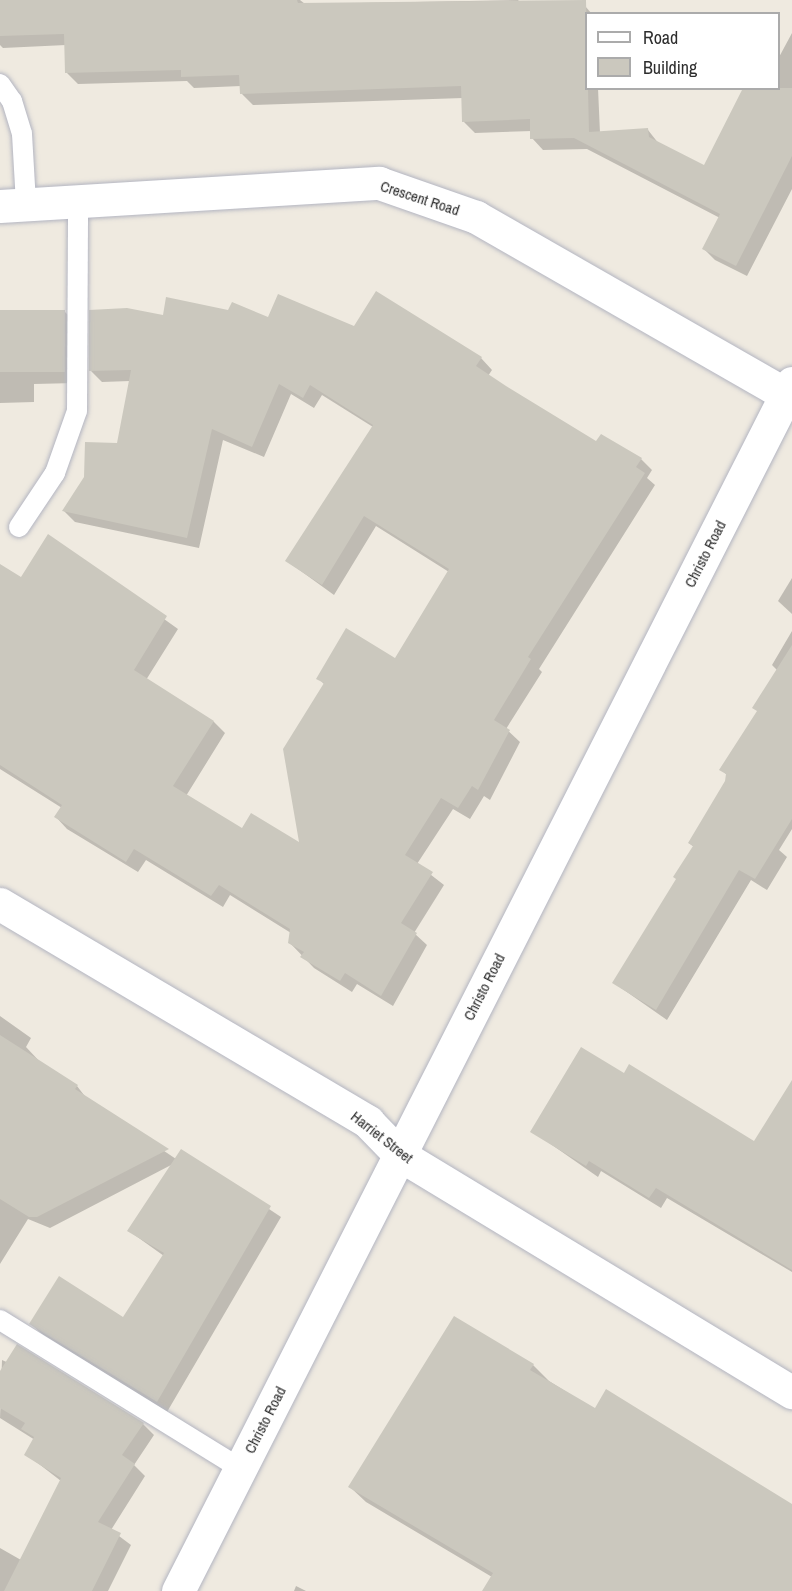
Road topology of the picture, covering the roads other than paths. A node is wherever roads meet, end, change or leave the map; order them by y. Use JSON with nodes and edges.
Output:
{"nodes":[{"id":1,"x":0,"y":84,"type":"edge"},
{"id":2,"x":78,"y":201,"type":"junction"},
{"id":3,"x":13,"y":205,"type":"edge"},
{"id":4,"x":790,"y":391,"type":"edge"},
{"id":5,"x":19,"y":527,"type":"dead end"},
{"id":6,"x":0,"y":904,"type":"edge"},
{"id":7,"x":400,"y":1155,"type":"junction"},
{"id":8,"x":0,"y":1320,"type":"edge"},
{"id":9,"x":792,"y":1392,"type":"edge"},
{"id":10,"x":240,"y":1468,"type":"junction"},
{"id":11,"x":178,"y":1591,"type":"edge"}],
"edges":[{"from":1,"to":3,"type":"lane"},
{"from":2,"to":3,"type":"street","name":"Crescent Road"},
{"from":2,"to":4,"type":"street","name":"Crescent Road"},
{"from":2,"to":5,"type":"lane"},
{"from":4,"to":7,"type":"street","name":"Christo Road"},
{"from":6,"to":7,"type":"street","name":"Harriet Street"},
{"from":7,"to":9,"type":"street","name":"Harriet Street"},
{"from":7,"to":10,"type":"street","name":"Christo Road"},
{"from":8,"to":10,"type":"lane"},
{"from":10,"to":11,"type":"street","name":"Christo Road"}]}
